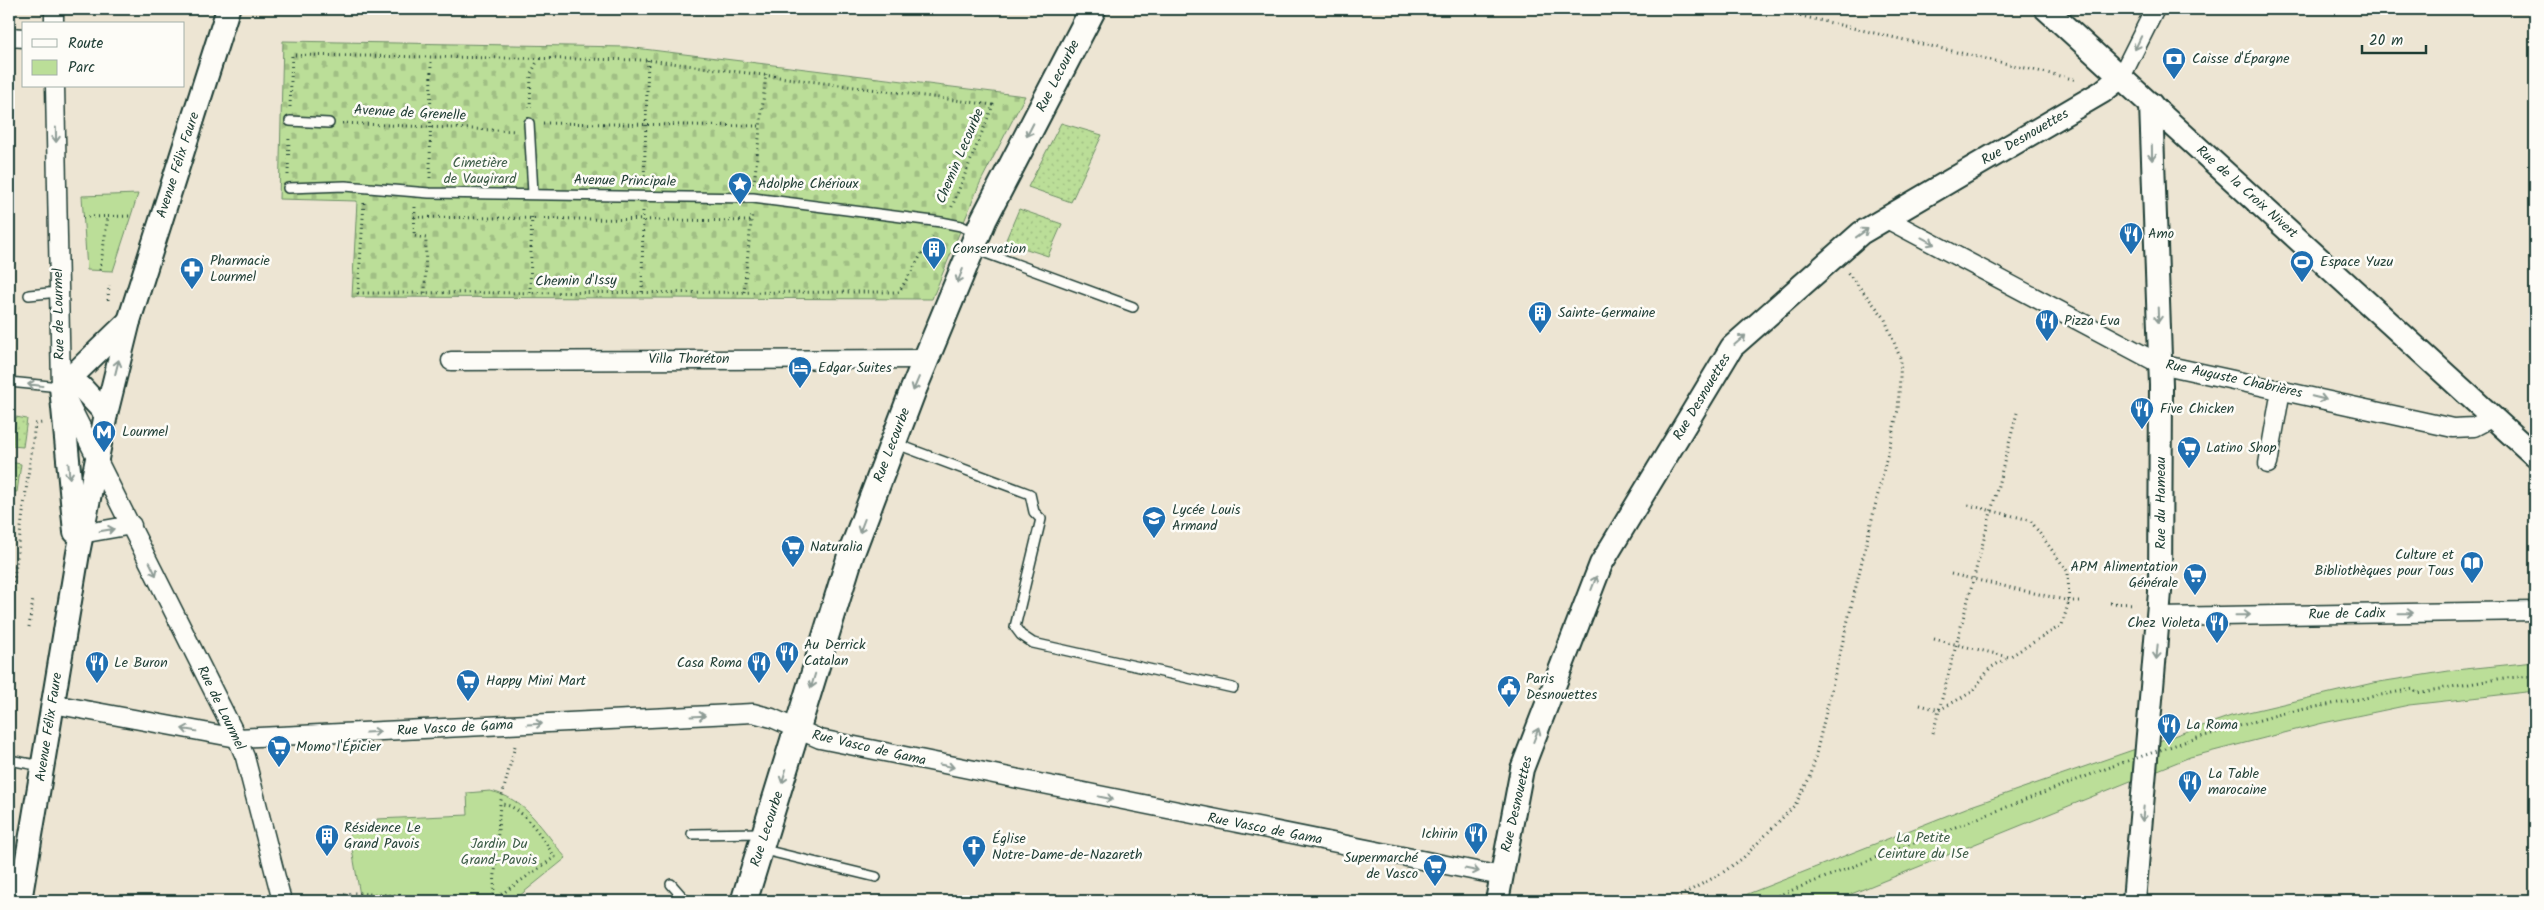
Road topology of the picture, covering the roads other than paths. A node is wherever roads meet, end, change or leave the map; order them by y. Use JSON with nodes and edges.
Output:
{"nodes":[{"id":1,"x":54,"y":9,"type":"edge"},
{"id":2,"x":228,"y":9,"type":"edge"},
{"id":3,"x":1093,"y":9,"type":"edge"},
{"id":4,"x":2046,"y":9,"type":"edge"},
{"id":5,"x":2155,"y":9,"type":"edge"},
{"id":6,"x":54,"y":22,"type":"edge"},
{"id":7,"x":9,"y":37,"type":"edge"},
{"id":8,"x":22,"y":38,"type":"edge"},
{"id":9,"x":2121,"y":77,"type":"junction"},
{"id":10,"x":55,"y":88,"type":"edge"},
{"id":11,"x":2151,"y":104,"type":"junction"},
{"id":12,"x":290,"y":121,"type":"dead end"},
{"id":13,"x":329,"y":123,"type":"road end"},
{"id":14,"x":529,"y":128,"type":"road end"},
{"id":15,"x":288,"y":188,"type":"dead end"},
{"id":16,"x":533,"y":193,"type":"junction"},
{"id":17,"x":1885,"y":218,"type":"junction"},
{"id":18,"x":970,"y":236,"type":"junction"},
{"id":19,"x":58,"y":292,"type":"junction"},
{"id":20,"x":29,"y":295,"type":"dead end"},
{"id":21,"x":1133,"y":307,"type":"dead end"},
{"id":22,"x":129,"y":321,"type":"junction"},
{"id":23,"x":926,"y":359,"type":"junction"},
{"id":24,"x":451,"y":361,"type":"dead end"},
{"id":25,"x":2160,"y":364,"type":"junction"},
{"id":26,"x":9,"y":382,"type":"edge"},
{"id":27,"x":61,"y":387,"type":"junction"},
{"id":28,"x":2281,"y":390,"type":"junction"},
{"id":29,"x":106,"y":414,"type":"junction"},
{"id":30,"x":2493,"y":417,"type":"junction"},
{"id":31,"x":893,"y":443,"type":"junction"},
{"id":32,"x":2535,"y":456,"type":"edge"},
{"id":33,"x":97,"y":458,"type":"junction"},
{"id":34,"x":2268,"y":464,"type":"dead end"},
{"id":35,"x":132,"y":525,"type":"junction"},
{"id":36,"x":80,"y":543,"type":"junction"},
{"id":37,"x":2535,"y":611,"type":"edge"},
{"id":38,"x":2160,"y":617,"type":"junction"},
{"id":39,"x":1233,"y":688,"type":"dead end"},
{"id":40,"x":53,"y":704,"type":"junction"},
{"id":41,"x":798,"y":729,"type":"junction"},
{"id":42,"x":237,"y":738,"type":"junction"},
{"id":43,"x":9,"y":760,"type":"edge"},
{"id":44,"x":42,"y":766,"type":"junction"},
{"id":45,"x":692,"y":834,"type":"dead end"},
{"id":46,"x":763,"y":841,"type":"junction"},
{"id":47,"x":17,"y":869,"type":"edge"},
{"id":48,"x":1501,"y":876,"type":"junction"},
{"id":49,"x":876,"y":877,"type":"dead end"},
{"id":50,"x":671,"y":884,"type":"dead end"},
{"id":51,"x":20,"y":901,"type":"edge"},
{"id":52,"x":282,"y":901,"type":"edge"},
{"id":53,"x":686,"y":901,"type":"edge"},
{"id":54,"x":744,"y":901,"type":"edge"},
{"id":55,"x":1497,"y":901,"type":"edge"},
{"id":56,"x":2134,"y":901,"type":"edge"}],
"edges":[{"from":1,"to":6,"type":"street"},
{"from":2,"to":22,"type":"street","name":"Avenue Félix Faure"},
{"from":3,"to":18,"type":"main road","name":"Rue Lecourbe","one_way":true},
{"from":4,"to":9,"type":"street","name":"Rue de la Croix Nivert"},
{"from":5,"to":9,"type":"street","name":"Rue Desnouettes","one_way":true},
{"from":7,"to":8,"type":"street"},
{"from":9,"to":11,"type":"street","name":"Rue de la Croix Nivert"},
{"from":9,"to":17,"type":"street","name":"Rue Desnouettes"},
{"from":10,"to":19,"type":"street","name":"Rue de Lourmel","one_way":true},
{"from":11,"to":25,"type":"street","name":"Rue du Hameau","one_way":true},
{"from":11,"to":30,"type":"street","name":"Rue de la Croix Nivert"},
{"from":12,"to":13,"type":"lane"},
{"from":14,"to":16,"type":"lane"},
{"from":15,"to":16,"type":"lane","name":"Avenue Principale"},
{"from":16,"to":18,"type":"lane","name":"Avenue Principale"},
{"from":17,"to":25,"type":"street","name":"Rue Auguste Chabrières","one_way":true},
{"from":48,"to":17,"type":"street","name":"Rue Desnouettes","one_way":true},
{"from":18,"to":21,"type":"lane","name":"Avenue Principale"},
{"from":18,"to":23,"type":"main road","name":"Rue Lecourbe","one_way":true},
{"from":19,"to":20,"type":"lane"},
{"from":19,"to":27,"type":"street","name":"Rue de Lourmel"},
{"from":22,"to":27,"type":"street","name":"Avenue Félix Faure"},
{"from":29,"to":22,"type":"street","name":"Avenue Félix Faure","one_way":true},
{"from":23,"to":24,"type":"street","name":"Villa Thoréton"},
{"from":23,"to":31,"type":"main road","name":"Rue Lecourbe","one_way":true},
{"from":25,"to":28,"type":"street","name":"Rue Auguste Chabrières"},
{"from":25,"to":38,"type":"street","name":"Rue du Hameau"},
{"from":27,"to":26,"type":"lane","one_way":true},
{"from":27,"to":29,"type":"street"},
{"from":27,"to":33,"type":"street","name":"Rue de Lourmel"},
{"from":27,"to":36,"type":"street","name":"Avenue Félix Faure","one_way":true},
{"from":28,"to":30,"type":"street","name":"Rue Auguste Chabrières","one_way":true},
{"from":28,"to":34,"type":"street"},
{"from":29,"to":33,"type":"street","name":"Avenue Félix Faure"},
{"from":30,"to":32,"type":"street","name":"Rue de la Croix Nivert"},
{"from":31,"to":39,"type":"lane"},
{"from":31,"to":41,"type":"main road","name":"Rue Lecourbe","one_way":true},
{"from":33,"to":35,"type":"street","name":"Rue de Lourmel"},
{"from":33,"to":36,"type":"street","name":"Avenue Félix Faure"},
{"from":36,"to":35,"type":"street","one_way":true},
{"from":35,"to":42,"type":"street","name":"Rue de Lourmel","one_way":true},
{"from":36,"to":40,"type":"street","name":"Avenue Félix Faure"},
{"from":38,"to":37,"type":"street","name":"Rue de Cadix","one_way":true},
{"from":38,"to":56,"type":"street","name":"Rue du Hameau","one_way":true},
{"from":42,"to":40,"type":"street","name":"Rue Vasco de Gama","one_way":true},
{"from":40,"to":44,"type":"street","name":"Avenue Félix Faure"},
{"from":42,"to":41,"type":"street","name":"Rue Vasco de Gama","one_way":true},
{"from":41,"to":46,"type":"main road","name":"Rue Lecourbe","one_way":true},
{"from":41,"to":48,"type":"street","name":"Rue Vasco de Gama","one_way":true},
{"from":42,"to":52,"type":"street","name":"Rue de Lourmel"},
{"from":43,"to":44,"type":"lane"},
{"from":44,"to":47,"type":"street","name":"Avenue Félix Faure"},
{"from":45,"to":46,"type":"lane"},
{"from":46,"to":49,"type":"lane"},
{"from":46,"to":54,"type":"main road","name":"Rue Lecourbe"},
{"from":47,"to":51,"type":"street","name":"Avenue Félix Faure"},
{"from":48,"to":55,"type":"street","name":"Rue Desnouettes"},
{"from":50,"to":53,"type":"lane"}]}
